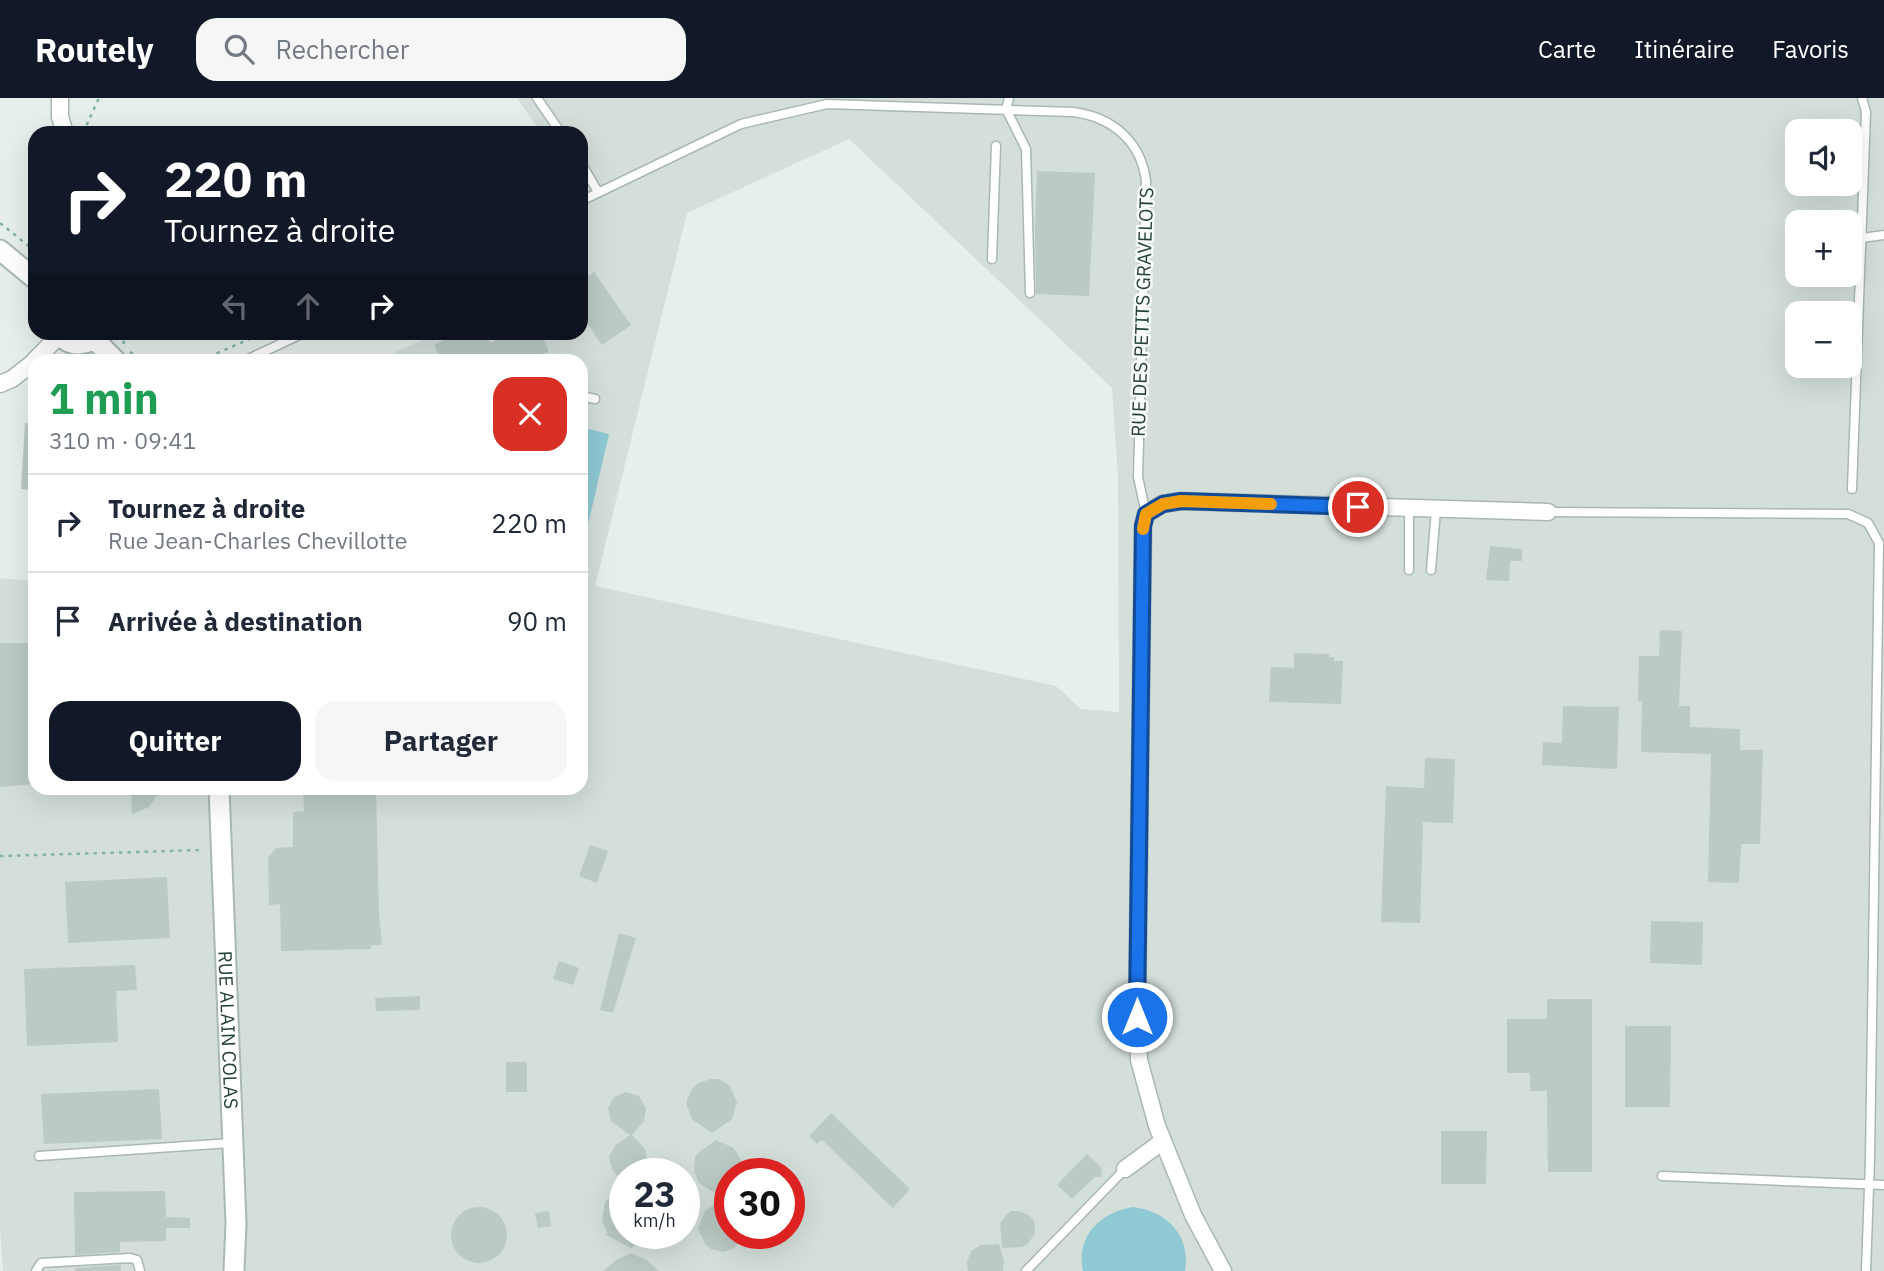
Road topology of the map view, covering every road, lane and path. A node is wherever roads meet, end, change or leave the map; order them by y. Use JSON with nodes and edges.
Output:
{"nodes":[{"id":1,"x":60,"y":98,"type":"edge"},
{"id":2,"x":99,"y":98,"type":"edge"},
{"id":3,"x":537,"y":98,"type":"edge"},
{"id":4,"x":1009,"y":98,"type":"edge"},
{"id":5,"x":1862,"y":98,"type":"edge"},
{"id":6,"x":1006,"y":110,"type":"junction"},
{"id":7,"x":63,"y":126,"type":"edge"},
{"id":8,"x":86,"y":126,"type":"edge"},
{"id":9,"x":556,"y":126,"type":"edge"},
{"id":10,"x":996,"y":146,"type":"dead end"},
{"id":11,"x":588,"y":175,"type":"edge"},
{"id":12,"x":598,"y":192,"type":"junction"},
{"id":13,"x":588,"y":197,"type":"edge"},
{"id":14,"x":0,"y":223,"type":"edge"},
{"id":15,"x":1884,"y":234,"type":"edge"},
{"id":16,"x":1862,"y":238,"type":"joint"},
{"id":17,"x":28,"y":245,"type":"edge"},
{"id":18,"x":0,"y":250,"type":"edge"},
{"id":19,"x":992,"y":259,"type":"dead end"},
{"id":20,"x":28,"y":273,"type":"edge"},
{"id":21,"x":1860,"y":287,"type":"edge"},
{"id":22,"x":1030,"y":293,"type":"dead end"},
{"id":23,"x":53,"y":340,"type":"edge"},
{"id":24,"x":64,"y":340,"type":"edge"},
{"id":25,"x":92,"y":340,"type":"edge"},
{"id":26,"x":103,"y":340,"type":"edge"},
{"id":27,"x":247,"y":340,"type":"edge"},
{"id":28,"x":289,"y":340,"type":"edge"},
{"id":29,"x":41,"y":354,"type":"edge"},
{"id":30,"x":120,"y":354,"type":"edge"},
{"id":31,"x":215,"y":354,"type":"edge"},
{"id":32,"x":259,"y":354,"type":"edge"},
{"id":33,"x":28,"y":366,"type":"edge"},
{"id":34,"x":0,"y":384,"type":"edge"},
{"id":35,"x":588,"y":398,"type":"edge"},
{"id":36,"x":595,"y":399,"type":"dead end"},
{"id":37,"x":1852,"y":489,"type":"dead end"},
{"id":38,"x":1409,"y":509,"type":"junction"},
{"id":39,"x":1436,"y":510,"type":"junction"},
{"id":40,"x":1548,"y":512,"type":"joint"},
{"id":41,"x":1146,"y":514,"type":"junction"},
{"id":42,"x":1409,"y":570,"type":"dead end"},
{"id":43,"x":1431,"y":570,"type":"dead end"},
{"id":44,"x":219,"y":795,"type":"edge"},
{"id":45,"x":221,"y":849,"type":"junction"},
{"id":46,"x":0,"y":856,"type":"edge"},
{"id":47,"x":1163,"y":1141,"type":"junction"},
{"id":48,"x":233,"y":1144,"type":"junction"},
{"id":49,"x":38,"y":1156,"type":"dead end"},
{"id":50,"x":1125,"y":1169,"type":"joint"},
{"id":51,"x":1662,"y":1176,"type":"dead end"},
{"id":52,"x":1868,"y":1185,"type":"junction"},
{"id":53,"x":1884,"y":1185,"type":"edge"},
{"id":54,"x":36,"y":1271,"type":"edge"},
{"id":55,"x":140,"y":1271,"type":"edge"},
{"id":56,"x":234,"y":1271,"type":"edge"},
{"id":57,"x":1026,"y":1271,"type":"edge"},
{"id":58,"x":1223,"y":1271,"type":"edge"},
{"id":59,"x":1866,"y":1271,"type":"edge"}],
"edges":[{"from":1,"to":7,"type":"street"},
{"from":2,"to":8,"type":"path"},
{"from":3,"to":9,"type":"lane"},
{"from":4,"to":6,"type":"lane"},
{"from":5,"to":16,"type":"lane"},
{"from":6,"to":12,"type":"lane","name":"RUE DES PETITS GRAVELOTS"},
{"from":6,"to":22,"type":"lane"},
{"from":6,"to":41,"type":"lane","name":"RUE DES PETITS GRAVELOTS"},
{"from":10,"to":19,"type":"lane"},
{"from":11,"to":12,"type":"lane"},
{"from":12,"to":13,"type":"lane","name":"RUE DES PETITS GRAVELOTS"},
{"from":14,"to":17,"type":"path"},
{"from":15,"to":16,"type":"lane"},
{"from":18,"to":20,"type":"street"},
{"from":21,"to":37,"type":"lane"},
{"from":23,"to":29,"type":"street"},
{"from":24,"to":25,"type":"street"},
{"from":26,"to":30,"type":"street"},
{"from":27,"to":31,"type":"path"},
{"from":28,"to":32,"type":"lane"},
{"from":33,"to":34,"type":"street"},
{"from":35,"to":36,"type":"lane"},
{"from":38,"to":39,"type":"street"},
{"from":38,"to":41,"type":"street"},
{"from":38,"to":42,"type":"lane"},
{"from":39,"to":40,"type":"street"},
{"from":39,"to":43,"type":"lane"},
{"from":40,"to":52,"type":"lane"},
{"from":41,"to":47,"type":"street"},
{"from":44,"to":45,"type":"street","name":"RUE ALAIN COLAS"},
{"from":45,"to":46,"type":"path"},
{"from":45,"to":48,"type":"street","name":"RUE ALAIN COLAS"},
{"from":47,"to":50,"type":"street"},
{"from":47,"to":58,"type":"street"},
{"from":48,"to":49,"type":"lane"},
{"from":48,"to":56,"type":"street","name":"RUE ALAIN COLAS"},
{"from":50,"to":57,"type":"lane"},
{"from":51,"to":52,"type":"lane"},
{"from":52,"to":53,"type":"lane"},
{"from":52,"to":59,"type":"lane"},
{"from":54,"to":55,"type":"lane"}]}
